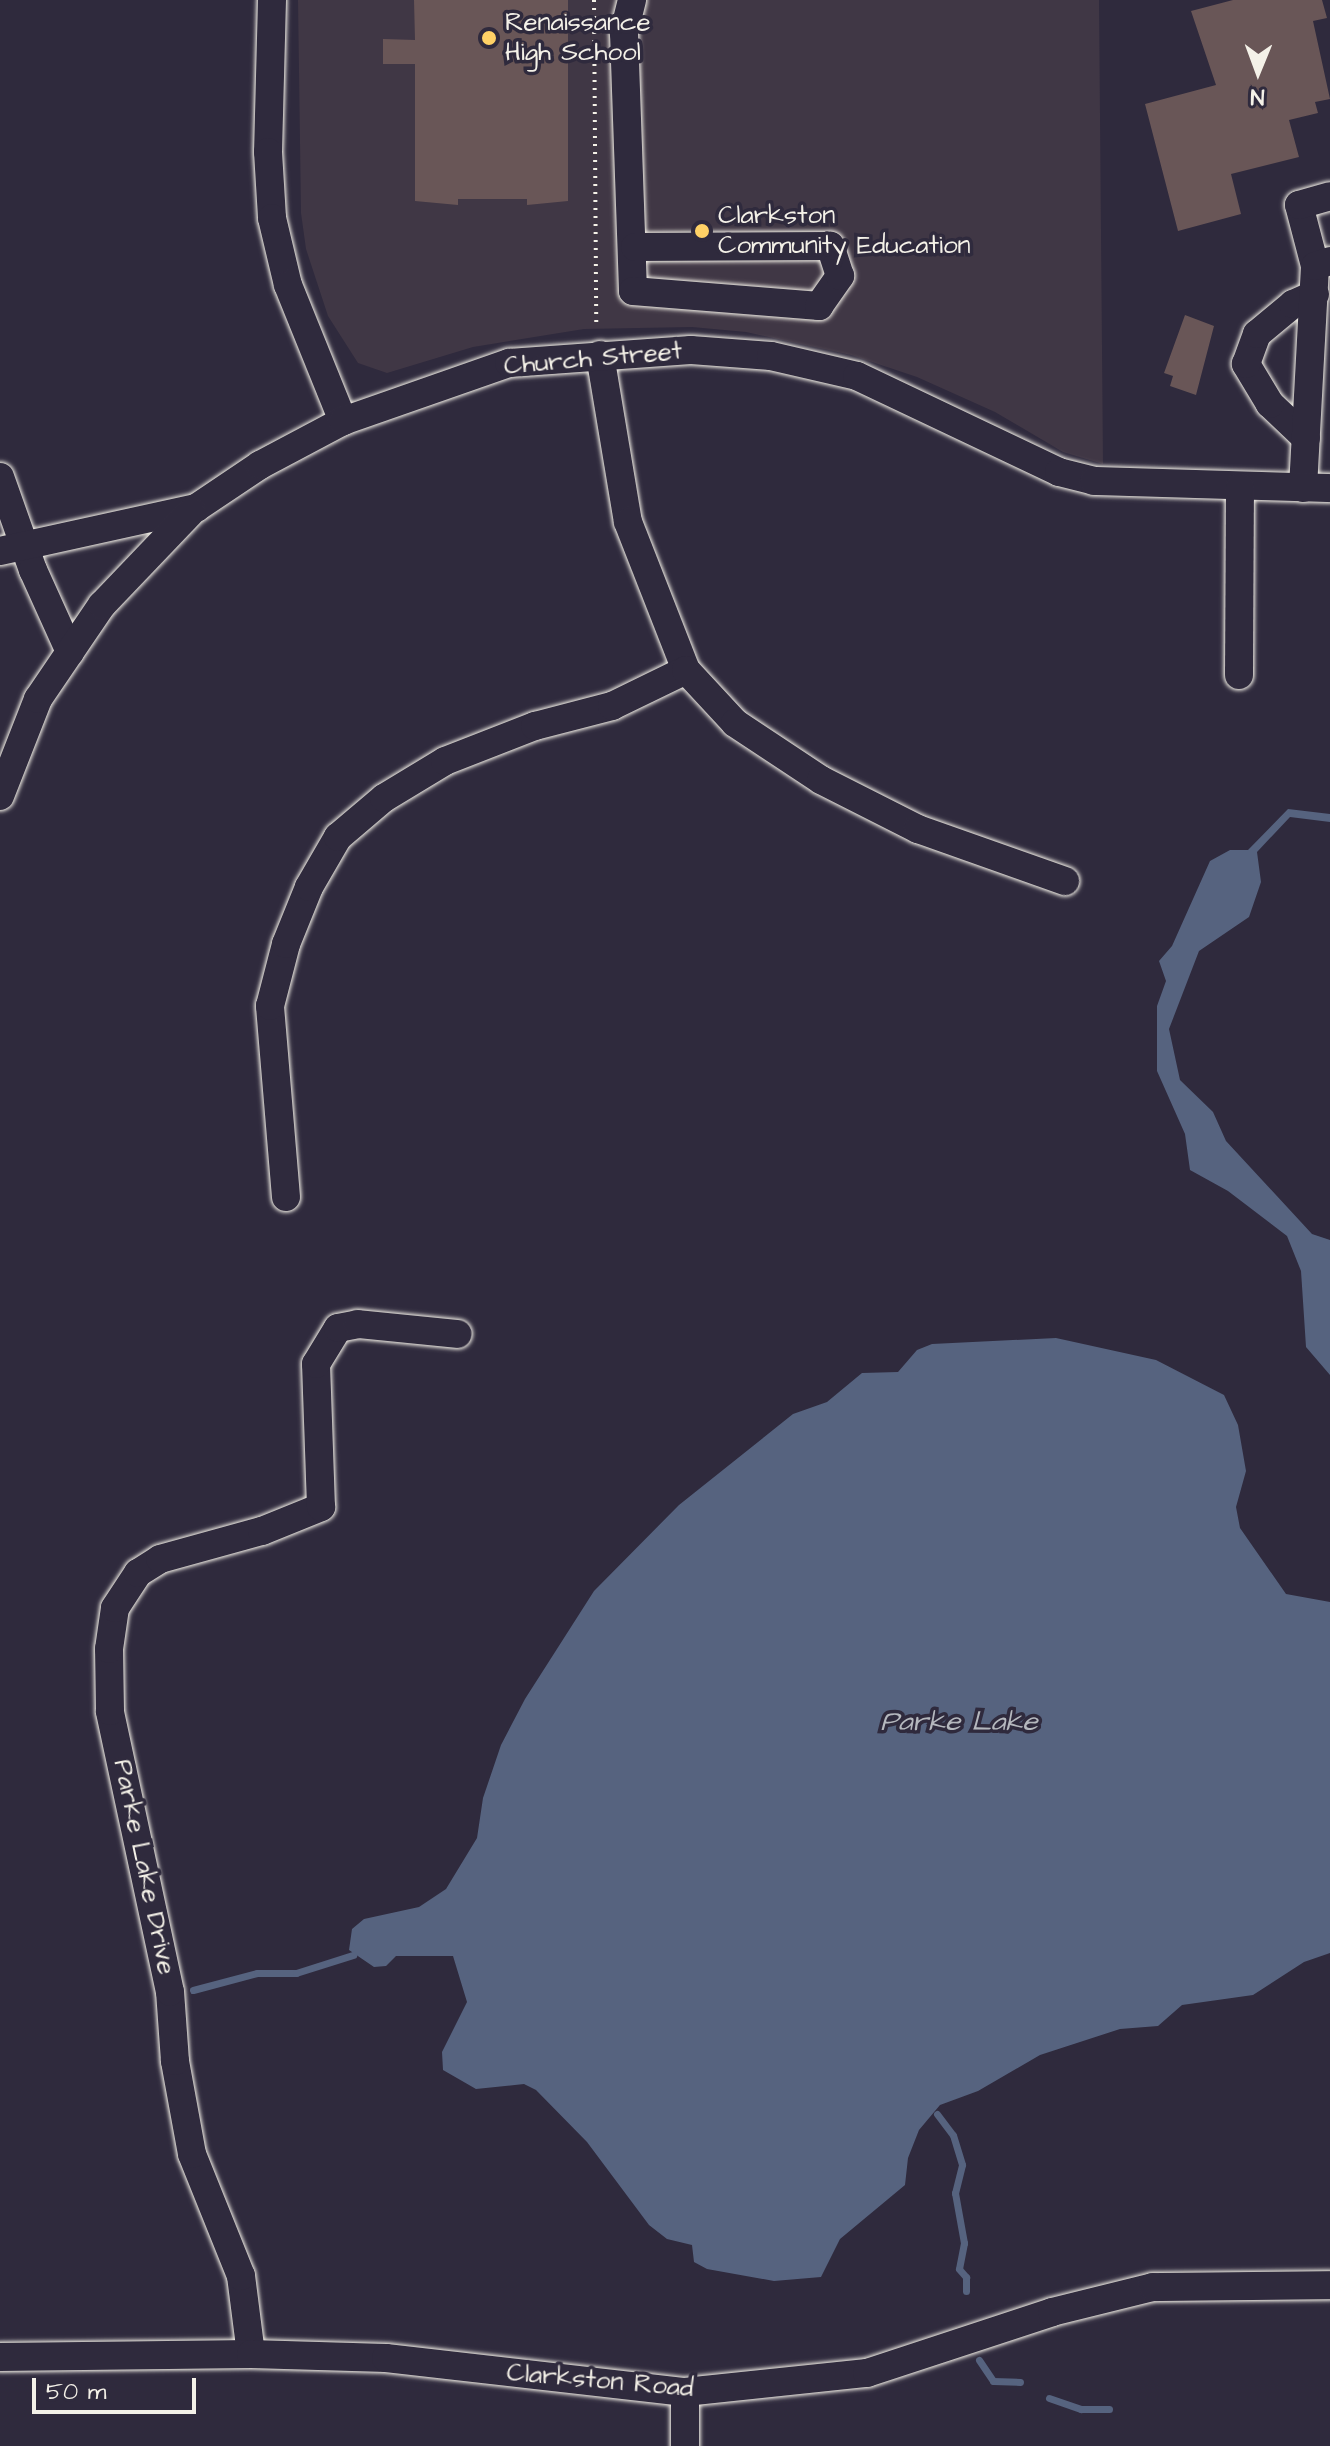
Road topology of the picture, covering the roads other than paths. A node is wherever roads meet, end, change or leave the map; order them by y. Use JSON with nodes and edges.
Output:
{"nodes":[{"id":1,"x":272,"y":0,"type":"edge"},
{"id":2,"x":632,"y":0,"type":"edge"},
{"id":3,"x":1330,"y":196,"type":"edge"},
{"id":4,"x":635,"y":247,"type":"junction"},
{"id":5,"x":1320,"y":274,"type":"edge"},
{"id":6,"x":1322,"y":327,"type":"edge"},
{"id":7,"x":600,"y":355,"type":"junction"},
{"id":8,"x":1320,"y":395,"type":"edge"},
{"id":9,"x":343,"y":421,"type":"junction"},
{"id":10,"x":1306,"y":438,"type":"junction"},
{"id":11,"x":0,"y":477,"type":"edge"},
{"id":12,"x":1240,"y":487,"type":"junction"},
{"id":13,"x":1316,"y":488,"type":"edge"},
{"id":14,"x":196,"y":508,"type":"junction"},
{"id":15,"x":12,"y":548,"type":"edge"},
{"id":16,"x":70,"y":652,"type":"junction"},
{"id":17,"x":686,"y":670,"type":"junction"},
{"id":18,"x":1239,"y":675,"type":"dead end"},
{"id":19,"x":0,"y":796,"type":"edge"},
{"id":20,"x":1065,"y":881,"type":"dead end"},
{"id":21,"x":286,"y":1197,"type":"dead end"},
{"id":22,"x":458,"y":1334,"type":"dead end"},
{"id":23,"x":1330,"y":2285,"type":"edge"},
{"id":24,"x":251,"y":2354,"type":"junction"},
{"id":25,"x":0,"y":2357,"type":"edge"},
{"id":26,"x":685,"y":2392,"type":"junction"},
{"id":27,"x":685,"y":2446,"type":"edge"}],
"edges":[{"from":1,"to":9,"type":"street"},
{"from":2,"to":4,"type":"street"},
{"from":3,"to":5,"type":"street"},
{"from":4,"to":4,"type":"street"},
{"from":5,"to":6,"type":"street"},
{"from":5,"to":10,"type":"street"},
{"from":6,"to":8,"type":"street"},
{"from":7,"to":9,"type":"street","name":"Church Street"},
{"from":7,"to":12,"type":"street","name":"Church Street"},
{"from":7,"to":17,"type":"street"},
{"from":8,"to":10,"type":"street"},
{"from":9,"to":14,"type":"street","name":"Church Street"},
{"from":10,"to":13,"type":"street"},
{"from":11,"to":15,"type":"street"},
{"from":12,"to":13,"type":"street","name":"Church Street"},
{"from":12,"to":18,"type":"street"},
{"from":14,"to":15,"type":"street","name":"Church Street"},
{"from":14,"to":16,"type":"street"},
{"from":15,"to":16,"type":"street"},
{"from":16,"to":19,"type":"street"},
{"from":17,"to":20,"type":"street"},
{"from":17,"to":21,"type":"street"},
{"from":22,"to":24,"type":"street","name":"Parke Lake Drive"},
{"from":23,"to":26,"type":"street","name":"Clarkston Road"},
{"from":24,"to":25,"type":"street","name":"Clarkston Road"},
{"from":24,"to":26,"type":"street","name":"Clarkston Road"},
{"from":26,"to":27,"type":"street"}]}
